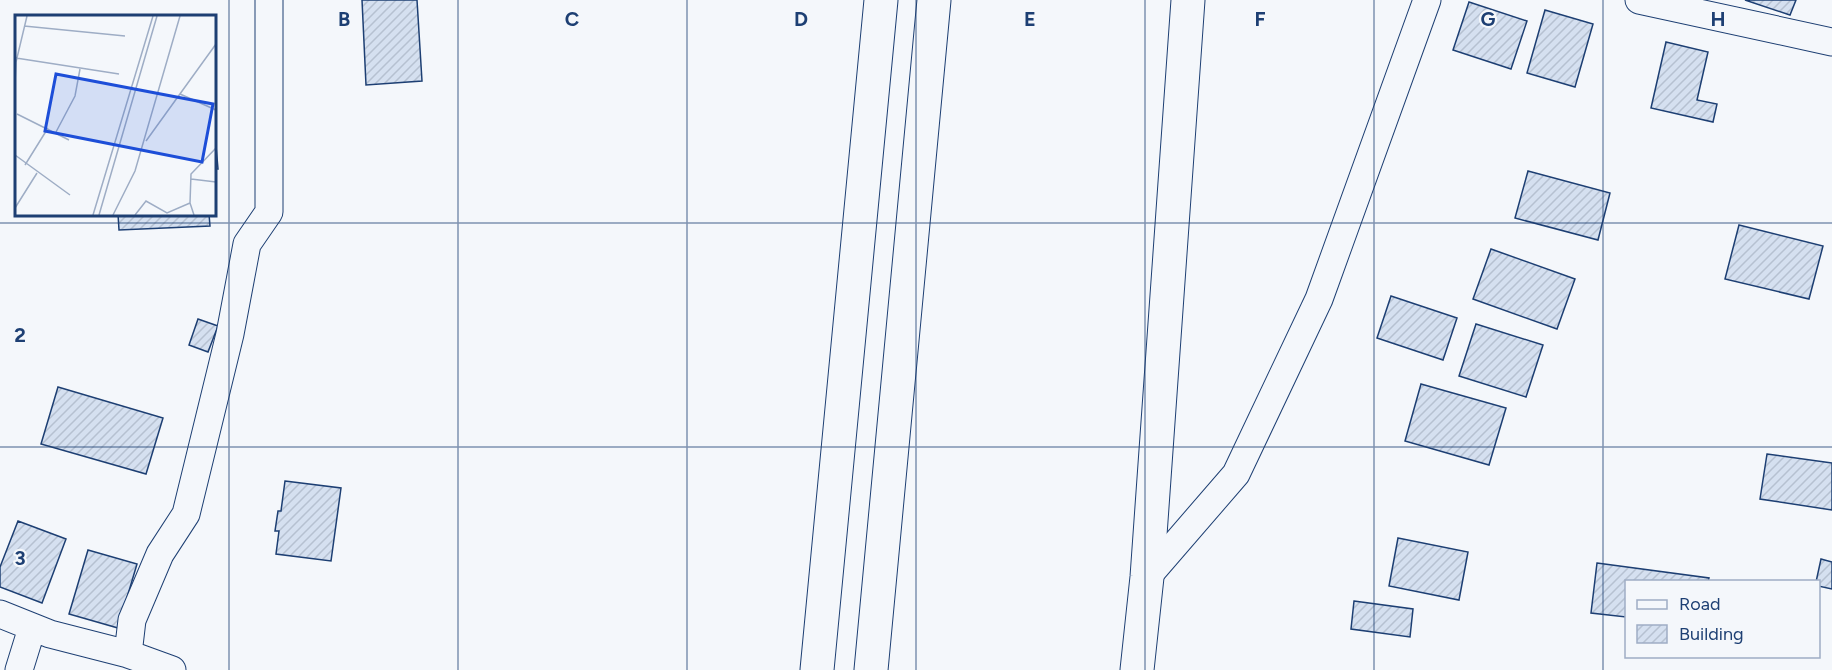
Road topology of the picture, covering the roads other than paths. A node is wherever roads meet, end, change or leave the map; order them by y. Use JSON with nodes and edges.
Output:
{"nodes":[{"id":1,"x":268,"y":0,"type":"edge"},
{"id":2,"x":881,"y":0,"type":"edge"},
{"id":3,"x":934,"y":0,"type":"edge"},
{"id":4,"x":1188,"y":0,"type":"edge"},
{"id":5,"x":1427,"y":0,"type":"edge"},
{"id":6,"x":1639,"y":0,"type":"edge"},
{"id":7,"x":1832,"y":41,"type":"edge"},
{"id":8,"x":1147,"y":577,"type":"junction"},
{"id":9,"x":0,"y":614,"type":"edge"},
{"id":10,"x":32,"y":628,"type":"junction"},
{"id":11,"x":128,"y":654,"type":"junction"},
{"id":12,"x":19,"y":670,"type":"edge"},
{"id":13,"x":172,"y":670,"type":"edge"},
{"id":14,"x":817,"y":670,"type":"edge"},
{"id":15,"x":871,"y":670,"type":"edge"},
{"id":16,"x":1137,"y":670,"type":"edge"}],
"edges":[{"from":1,"to":11,"type":"street"},
{"from":2,"to":14,"type":"main road"},
{"from":3,"to":15,"type":"main road"},
{"from":4,"to":8,"type":"main road"},
{"from":5,"to":8,"type":"street"},
{"from":6,"to":7,"type":"street"},
{"from":8,"to":16,"type":"main road"},
{"from":9,"to":10,"type":"street"},
{"from":10,"to":11,"type":"street"},
{"from":10,"to":12,"type":"street"},
{"from":11,"to":13,"type":"street"}]}
